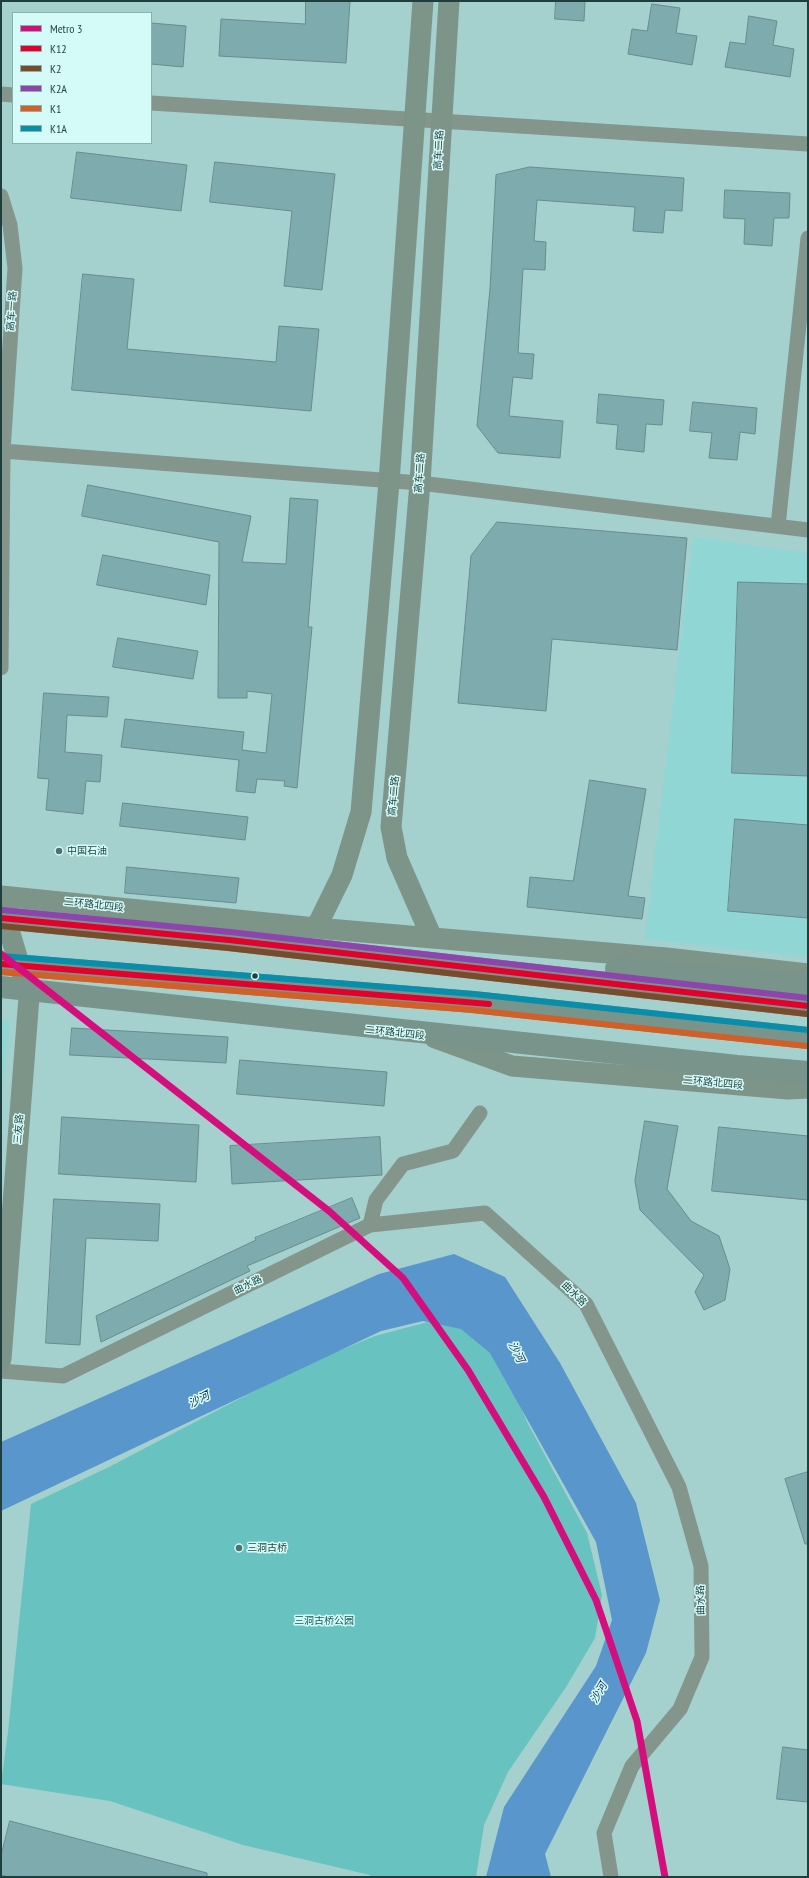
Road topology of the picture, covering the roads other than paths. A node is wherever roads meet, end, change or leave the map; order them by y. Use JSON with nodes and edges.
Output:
{"nodes":[{"id":1,"x":423,"y":1,"type":"edge"},
{"id":2,"x":449,"y":1,"type":"edge"},
{"id":3,"x":1,"y":94,"type":"edge"},
{"id":4,"x":12,"y":95,"type":"edge"},
{"id":5,"x":152,"y":103,"type":"edge"},
{"id":6,"x":414,"y":118,"type":"junction"},
{"id":7,"x":440,"y":122,"type":"junction"},
{"id":8,"x":808,"y":144,"type":"edge"},
{"id":9,"x":1,"y":196,"type":"edge"},
{"id":10,"x":808,"y":238,"type":"edge"},
{"id":11,"x":3,"y":451,"type":"junction"},
{"id":12,"x":389,"y":482,"type":"junction"},
{"id":13,"x":420,"y":483,"type":"junction"},
{"id":14,"x":778,"y":526,"type":"junction"},
{"id":15,"x":808,"y":530,"type":"edge"},
{"id":16,"x":1,"y":668,"type":"edge"},
{"id":17,"x":1,"y":896,"type":"edge"},
{"id":18,"x":1,"y":901,"type":"edge"},
{"id":19,"x":1,"y":908,"type":"edge"},
{"id":20,"x":1,"y":918,"type":"edge"},
{"id":21,"x":316,"y":928,"type":"junction"},
{"id":22,"x":432,"y":938,"type":"junction"},
{"id":23,"x":1,"y":964,"type":"edge"},
{"id":24,"x":808,"y":974,"type":"edge"},
{"id":25,"x":808,"y":986,"type":"edge"},
{"id":26,"x":1,"y":987,"type":"edge"},
{"id":27,"x":1,"y":994,"type":"edge"},
{"id":28,"x":29,"y":997,"type":"junction"},
{"id":29,"x":808,"y":1006,"type":"edge"},
{"id":30,"x":808,"y":1038,"type":"edge"},
{"id":31,"x":808,"y":1072,"type":"edge"},
{"id":32,"x":808,"y":1088,"type":"edge"},
{"id":33,"x":480,"y":1112,"type":"dead end"},
{"id":34,"x":370,"y":1225,"type":"junction"},
{"id":35,"x":1,"y":1360,"type":"edge"},
{"id":36,"x":1,"y":1371,"type":"edge"},
{"id":37,"x":612,"y":1877,"type":"edge"}],
"edges":[{"from":1,"to":6,"type":"main road"},
{"from":2,"to":7,"type":"main road","name":"高车二路"},
{"from":3,"to":4,"type":"street"},
{"from":5,"to":6,"type":"street"},
{"from":6,"to":7,"type":"street"},
{"from":6,"to":12,"type":"main road"},
{"from":7,"to":8,"type":"street"},
{"from":7,"to":13,"type":"main road","name":"高车二路"},
{"from":9,"to":11,"type":"street","name":"高车一路"},
{"from":10,"to":14,"type":"street"},
{"from":11,"to":12,"type":"street"},
{"from":11,"to":16,"type":"street","name":"高车一路"},
{"from":12,"to":13,"type":"street"},
{"from":12,"to":21,"type":"main road"},
{"from":13,"to":14,"type":"street"},
{"from":13,"to":22,"type":"main road","name":"高车二路"},
{"from":14,"to":15,"type":"street"},
{"from":17,"to":21,"type":"main road","name":"二环路北四段"},
{"from":18,"to":28,"type":"main road","name":"三友路"},
{"from":19,"to":25,"type":"highway"},
{"from":20,"to":29,"type":"highway"},
{"from":21,"to":22,"type":"main road","name":"二环路北四段"},
{"from":22,"to":24,"type":"main road","name":"二环路北四段"},
{"from":23,"to":30,"type":"highway"},
{"from":26,"to":31,"type":"highway"},
{"from":27,"to":28,"type":"main road","name":"二环路北四段"},
{"from":28,"to":32,"type":"main road","name":"二环路北四段"},
{"from":28,"to":35,"type":"main road","name":"三友路"},
{"from":33,"to":34,"type":"street"},
{"from":34,"to":36,"type":"street","name":"曲水路"},
{"from":34,"to":37,"type":"street","name":"曲水路"}]}
